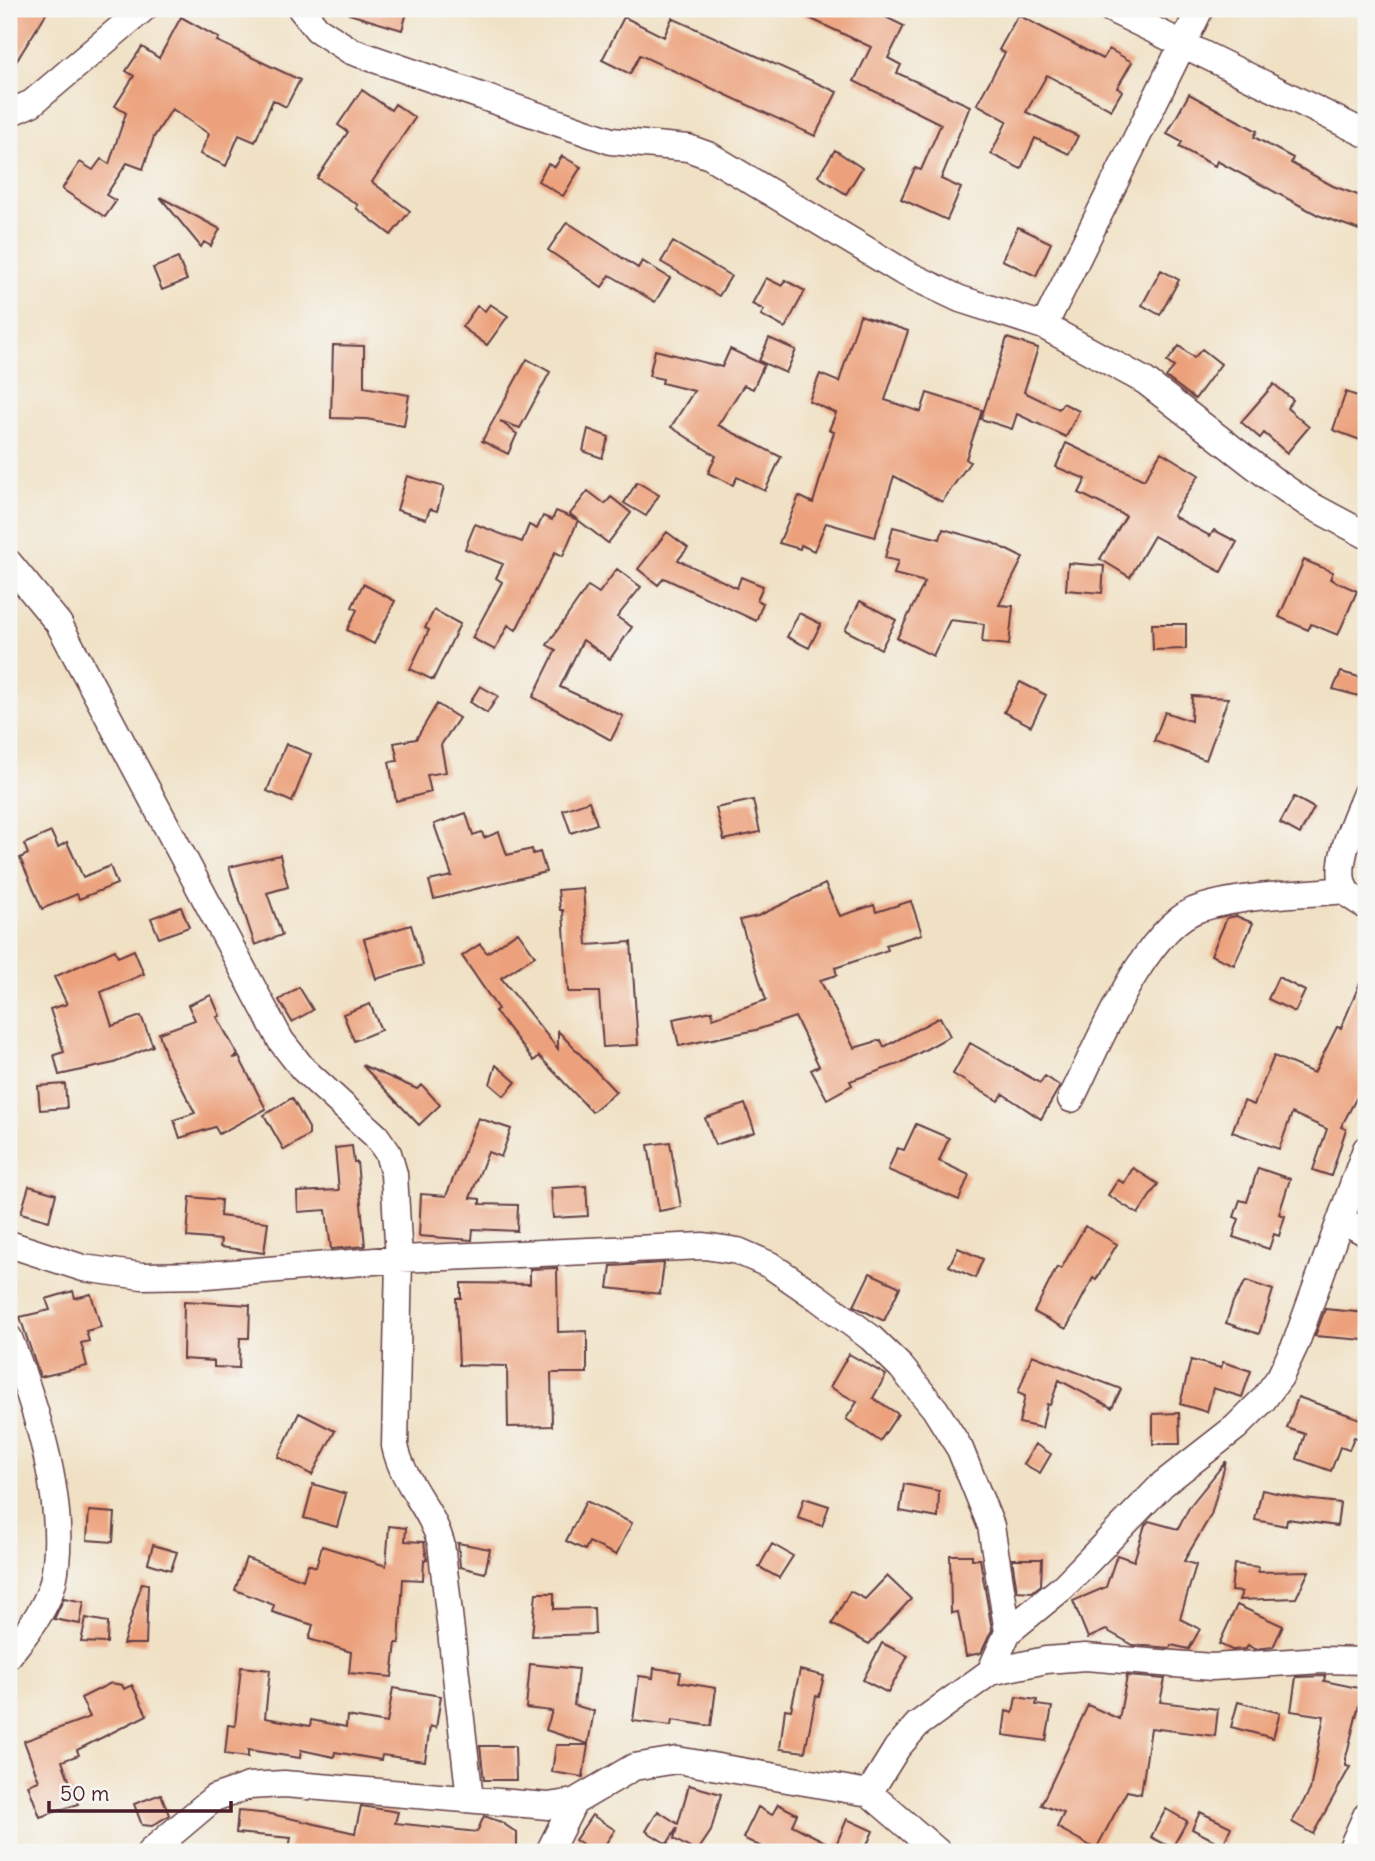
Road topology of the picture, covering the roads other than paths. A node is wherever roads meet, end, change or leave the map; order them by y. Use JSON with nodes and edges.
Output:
{"nodes":[{"id":1,"x":143,"y":9,"type":"edge"},
{"id":2,"x":301,"y":9,"type":"edge"},
{"id":3,"x":1111,"y":9,"type":"edge"},
{"id":4,"x":1200,"y":9,"type":"edge"},
{"id":5,"x":1181,"y":43,"type":"junction"},
{"id":6,"x":9,"y":113,"type":"edge"},
{"id":7,"x":1366,"y":134,"type":"edge"},
{"id":8,"x":1044,"y":326,"type":"junction"},
{"id":9,"x":1366,"y":535,"type":"edge"},
{"id":10,"x":9,"y":562,"type":"edge"},
{"id":11,"x":1366,"y":793,"type":"edge"},
{"id":12,"x":1345,"y":890,"type":"junction"},
{"id":13,"x":1366,"y":906,"type":"edge"},
{"id":14,"x":1071,"y":1099,"type":"dead end"},
{"id":15,"x":1366,"y":1149,"type":"edge"},
{"id":16,"x":1340,"y":1219,"type":"junction"},
{"id":17,"x":1366,"y":1233,"type":"edge"},
{"id":18,"x":9,"y":1244,"type":"edge"},
{"id":19,"x":399,"y":1259,"type":"junction"},
{"id":20,"x":9,"y":1338,"type":"edge"},
{"id":21,"x":1008,"y":1632,"type":"junction"},
{"id":22,"x":9,"y":1655,"type":"edge"},
{"id":23,"x":1366,"y":1661,"type":"edge"},
{"id":24,"x":990,"y":1672,"type":"junction"},
{"id":25,"x":869,"y":1793,"type":"junction"},
{"id":26,"x":470,"y":1799,"type":"junction"},
{"id":27,"x":574,"y":1802,"type":"junction"},
{"id":28,"x":1366,"y":1816,"type":"edge"},
{"id":29,"x":150,"y":1852,"type":"edge"},
{"id":30,"x":549,"y":1852,"type":"edge"},
{"id":31,"x":938,"y":1852,"type":"edge"},
{"id":32,"x":1350,"y":1852,"type":"edge"}],
"edges":[{"from":1,"to":6,"type":"street"},
{"from":2,"to":8,"type":"street"},
{"from":3,"to":5,"type":"street"},
{"from":4,"to":5,"type":"street"},
{"from":5,"to":7,"type":"street"},
{"from":5,"to":8,"type":"street"},
{"from":8,"to":9,"type":"street"},
{"from":10,"to":19,"type":"street"},
{"from":11,"to":12,"type":"street"},
{"from":12,"to":13,"type":"street"},
{"from":12,"to":14,"type":"street"},
{"from":15,"to":16,"type":"street"},
{"from":16,"to":17,"type":"street"},
{"from":16,"to":21,"type":"street"},
{"from":18,"to":19,"type":"street"},
{"from":19,"to":21,"type":"street"},
{"from":19,"to":26,"type":"street"},
{"from":20,"to":22,"type":"street"},
{"from":21,"to":24,"type":"street"},
{"from":23,"to":24,"type":"street"},
{"from":24,"to":25,"type":"street"},
{"from":25,"to":27,"type":"street"},
{"from":25,"to":31,"type":"street"},
{"from":26,"to":27,"type":"street"},
{"from":26,"to":29,"type":"street"},
{"from":27,"to":30,"type":"street"},
{"from":28,"to":32,"type":"street"}]}
